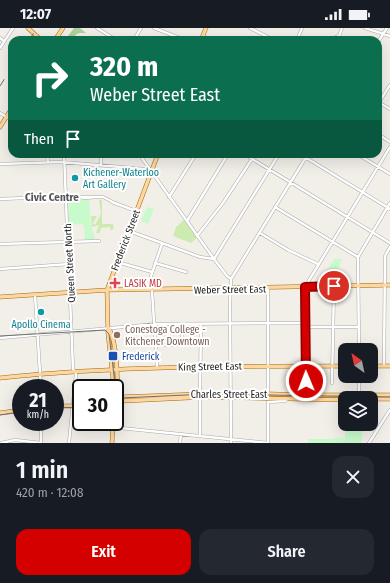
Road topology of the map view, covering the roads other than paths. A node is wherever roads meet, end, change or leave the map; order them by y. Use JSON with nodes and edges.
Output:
{"nodes":[{"id":1,"x":13,"y":28,"type":"edge"},
{"id":2,"x":28,"y":28,"type":"edge"},
{"id":3,"x":97,"y":28,"type":"edge"},
{"id":4,"x":154,"y":28,"type":"edge"},
{"id":5,"x":250,"y":28,"type":"edge"},
{"id":6,"x":342,"y":28,"type":"edge"},
{"id":7,"x":366,"y":28,"type":"edge"},
{"id":8,"x":387,"y":28,"type":"edge"},
{"id":9,"x":383,"y":34,"type":"junction"},
{"id":10,"x":36,"y":36,"type":"edge"},
{"id":11,"x":106,"y":36,"type":"edge"},
{"id":12,"x":175,"y":36,"type":"edge"},
{"id":13,"x":265,"y":36,"type":"edge"},
{"id":14,"x":339,"y":36,"type":"edge"},
{"id":15,"x":390,"y":36,"type":"edge"},
{"id":16,"x":0,"y":38,"type":"edge"},
{"id":17,"x":4,"y":41,"type":"junction"},
{"id":18,"x":0,"y":48,"type":"edge"},
{"id":19,"x":390,"y":85,"type":"edge"},
{"id":20,"x":382,"y":97,"type":"edge"},
{"id":21,"x":0,"y":112,"type":"edge"},
{"id":22,"x":7,"y":117,"type":"joint"},
{"id":23,"x":0,"y":127,"type":"edge"},
{"id":24,"x":390,"y":148,"type":"edge"},
{"id":25,"x":48,"y":158,"type":"edge"},
{"id":26,"x":64,"y":158,"type":"edge"},
{"id":27,"x":101,"y":158,"type":"edge"},
{"id":28,"x":143,"y":158,"type":"edge"},
{"id":29,"x":156,"y":158,"type":"edge"},
{"id":30,"x":193,"y":158,"type":"edge"},
{"id":31,"x":226,"y":158,"type":"edge"},
{"id":32,"x":277,"y":158,"type":"edge"},
{"id":33,"x":306,"y":158,"type":"joint"},
{"id":34,"x":363,"y":158,"type":"edge"},
{"id":35,"x":252,"y":159,"type":"joint"},
{"id":36,"x":48,"y":162,"type":"junction"},
{"id":37,"x":64,"y":163,"type":"junction"},
{"id":38,"x":0,"y":164,"type":"edge"},
{"id":39,"x":147,"y":164,"type":"junction"},
{"id":40,"x":101,"y":166,"type":"junction"},
{"id":41,"x":378,"y":167,"type":"junction"},
{"id":42,"x":144,"y":169,"type":"junction"},
{"id":43,"x":270,"y":170,"type":"junction"},
{"id":44,"x":151,"y":172,"type":"junction"},
{"id":45,"x":390,"y":174,"type":"edge"},
{"id":46,"x":291,"y":183,"type":"junction"},
{"id":47,"x":362,"y":192,"type":"junction"},
{"id":48,"x":66,"y":196,"type":"junction"},
{"id":49,"x":169,"y":196,"type":"junction"},
{"id":50,"x":0,"y":199,"type":"edge"},
{"id":51,"x":390,"y":203,"type":"edge"},
{"id":52,"x":275,"y":207,"type":"junction"},
{"id":53,"x":389,"y":208,"type":"edge"},
{"id":54,"x":136,"y":211,"type":"junction"},
{"id":55,"x":347,"y":217,"type":"junction"},
{"id":56,"x":187,"y":221,"type":"junction"},
{"id":57,"x":129,"y":231,"type":"junction"},
{"id":58,"x":260,"y":232,"type":"junction"},
{"id":59,"x":372,"y":232,"type":"junction"},
{"id":60,"x":197,"y":236,"type":"junction"},
{"id":61,"x":99,"y":241,"type":"dead end"},
{"id":62,"x":68,"y":242,"type":"junction"},
{"id":63,"x":332,"y":242,"type":"junction"},
{"id":64,"x":0,"y":244,"type":"edge"},
{"id":65,"x":162,"y":244,"type":"junction"},
{"id":66,"x":390,"y":245,"type":"edge"},
{"id":67,"x":358,"y":257,"type":"junction"},
{"id":68,"x":214,"y":259,"type":"junction"},
{"id":69,"x":117,"y":262,"type":"junction"},
{"id":70,"x":155,"y":263,"type":"junction"},
{"id":71,"x":69,"y":264,"type":"junction"},
{"id":72,"x":318,"y":264,"type":"junction"},
{"id":73,"x":0,"y":269,"type":"edge"},
{"id":74,"x":152,"y":272,"type":"junction"},
{"id":75,"x":186,"y":272,"type":"dead end"},
{"id":76,"x":231,"y":279,"type":"junction"},
{"id":77,"x":359,"y":285,"type":"junction"},
{"id":78,"x":385,"y":285,"type":"junction"},
{"id":79,"x":390,"y":285,"type":"edge"},
{"id":80,"x":334,"y":286,"type":"junction"},
{"id":81,"x":305,"y":287,"type":"junction"},
{"id":82,"x":268,"y":288,"type":"junction"},
{"id":83,"x":231,"y":289,"type":"junction"},
{"id":84,"x":107,"y":290,"type":"junction"},
{"id":85,"x":152,"y":290,"type":"junction"},
{"id":86,"x":71,"y":293,"type":"junction"},
{"id":87,"x":35,"y":295,"type":"junction"},
{"id":88,"x":0,"y":297,"type":"edge"},
{"id":89,"x":230,"y":323,"type":"junction"},
{"id":90,"x":268,"y":323,"type":"junction"},
{"id":91,"x":305,"y":323,"type":"junction"},
{"id":92,"x":154,"y":324,"type":"junction"},
{"id":93,"x":201,"y":324,"type":"junction"},
{"id":94,"x":305,"y":327,"type":"junction"},
{"id":95,"x":334,"y":327,"type":"junction"},
{"id":96,"x":359,"y":327,"type":"junction"},
{"id":97,"x":109,"y":329,"type":"junction"},
{"id":98,"x":72,"y":333,"type":"junction"},
{"id":99,"x":182,"y":333,"type":"dead end"},
{"id":100,"x":38,"y":336,"type":"junction"},
{"id":101,"x":0,"y":338,"type":"edge"},
{"id":102,"x":359,"y":343,"type":"edge"},
{"id":103,"x":183,"y":344,"type":"junction"},
{"id":104,"x":200,"y":344,"type":"junction"},
{"id":105,"x":156,"y":345,"type":"junction"},
{"id":106,"x":200,"y":366,"type":"junction"},
{"id":107,"x":230,"y":366,"type":"junction"},
{"id":108,"x":268,"y":366,"type":"junction"},
{"id":109,"x":305,"y":366,"type":"junction"},
{"id":110,"x":332,"y":366,"type":"junction"},
{"id":111,"x":338,"y":366,"type":"edge"},
{"id":112,"x":378,"y":366,"type":"edge"},
{"id":113,"x":384,"y":366,"type":"junction"},
{"id":114,"x":390,"y":366,"type":"edge"},
{"id":115,"x":157,"y":368,"type":"junction"},
{"id":116,"x":115,"y":369,"type":"junction"},
{"id":117,"x":74,"y":371,"type":"junction"},
{"id":118,"x":40,"y":374,"type":"junction"},
{"id":119,"x":0,"y":378,"type":"edge"},
{"id":120,"x":40,"y":379,"type":"edge"},
{"id":121,"x":74,"y":379,"type":"edge"},
{"id":122,"x":114,"y":379,"type":"edge"},
{"id":123,"x":117,"y":379,"type":"edge"},
{"id":124,"x":332,"y":383,"type":"dead end"},
{"id":125,"x":230,"y":393,"type":"junction"},
{"id":126,"x":268,"y":394,"type":"junction"},
{"id":127,"x":200,"y":395,"type":"junction"},
{"id":128,"x":378,"y":395,"type":"edge"},
{"id":129,"x":390,"y":395,"type":"edge"},
{"id":130,"x":124,"y":396,"type":"edge"},
{"id":131,"x":338,"y":396,"type":"edge"},
{"id":132,"x":305,"y":397,"type":"junction"},
{"id":133,"x":230,"y":398,"type":"junction"},
{"id":134,"x":287,"y":398,"type":"junction"},
{"id":135,"x":338,"y":399,"type":"edge"},
{"id":136,"x":378,"y":399,"type":"edge"},
{"id":137,"x":390,"y":399,"type":"edge"},
{"id":138,"x":124,"y":401,"type":"edge"},
{"id":139,"x":64,"y":407,"type":"edge"},
{"id":140,"x":72,"y":407,"type":"joint"},
{"id":141,"x":390,"y":410,"type":"edge"},
{"id":142,"x":12,"y":411,"type":"edge"},
{"id":143,"x":0,"y":413,"type":"edge"},
{"id":144,"x":71,"y":423,"type":"joint"},
{"id":145,"x":124,"y":429,"type":"edge"},
{"id":146,"x":41,"y":431,"type":"edge"},
{"id":147,"x":113,"y":431,"type":"edge"},
{"id":148,"x":181,"y":434,"type":"junction"},
{"id":149,"x":200,"y":436,"type":"junction"},
{"id":150,"x":231,"y":441,"type":"edge"},
{"id":151,"x":32,"y":442,"type":"edge"},
{"id":152,"x":1,"y":443,"type":"edge"},
{"id":153,"x":41,"y":443,"type":"edge"},
{"id":154,"x":69,"y":443,"type":"edge"},
{"id":155,"x":112,"y":443,"type":"edge"},
{"id":156,"x":180,"y":443,"type":"edge"},
{"id":157,"x":268,"y":443,"type":"edge"},
{"id":158,"x":370,"y":443,"type":"edge"}],
"edges":[{"from":1,"to":17,"type":"street"},
{"from":2,"to":10,"type":"main road"},
{"from":3,"to":11,"type":"street"},
{"from":4,"to":12,"type":"street"},
{"from":5,"to":13,"type":"street"},
{"from":6,"to":14,"type":"street"},
{"from":7,"to":9,"type":"street"},
{"from":8,"to":9,"type":"street"},
{"from":9,"to":15,"type":"street"},
{"from":16,"to":17,"type":"street"},
{"from":17,"to":18,"type":"street"},
{"from":19,"to":20,"type":"street"},
{"from":21,"to":22,"type":"street"},
{"from":22,"to":23,"type":"main road"},
{"from":24,"to":41,"type":"street"},
{"from":25,"to":36,"type":"street"},
{"from":26,"to":37,"type":"street","name":"Queen Street North"},
{"from":27,"to":40,"type":"street"},
{"from":28,"to":39,"type":"street"},
{"from":29,"to":44,"type":"main road","name":"Frederick Street"},
{"from":30,"to":49,"type":"street"},
{"from":31,"to":56,"type":"street"},
{"from":32,"to":43,"type":"street"},
{"from":33,"to":46,"type":"street"},
{"from":33,"to":47,"type":"street"},
{"from":34,"to":41,"type":"street"},
{"from":35,"to":43,"type":"street"},
{"from":35,"to":60,"type":"street"},
{"from":36,"to":37,"type":"street"},
{"from":36,"to":38,"type":"street"},
{"from":37,"to":40,"type":"street"},
{"from":37,"to":48,"type":"street","name":"Queen Street North"},
{"from":39,"to":42,"type":"street"},
{"from":39,"to":44,"type":"street"},
{"from":40,"to":42,"type":"street"},
{"from":41,"to":45,"type":"street"},
{"from":41,"to":47,"type":"street"},
{"from":42,"to":44,"type":"street"},
{"from":43,"to":46,"type":"street"},
{"from":43,"to":68,"type":"street"},
{"from":44,"to":49,"type":"street"},
{"from":44,"to":54,"type":"main road","name":"Frederick Street"},
{"from":46,"to":52,"type":"street"},
{"from":46,"to":55,"type":"street"},
{"from":47,"to":53,"type":"street"},
{"from":47,"to":55,"type":"street"},
{"from":48,"to":50,"type":"street"},
{"from":48,"to":54,"type":"street"},
{"from":48,"to":62,"type":"street","name":"Queen Street North"},
{"from":49,"to":56,"type":"street"},
{"from":51,"to":53,"type":"street"},
{"from":52,"to":58,"type":"street"},
{"from":52,"to":63,"type":"street"},
{"from":53,"to":59,"type":"street"},
{"from":54,"to":57,"type":"main road","name":"Frederick Street"},
{"from":55,"to":59,"type":"street"},
{"from":55,"to":63,"type":"street"},
{"from":56,"to":60,"type":"street"},
{"from":57,"to":65,"type":"street"},
{"from":57,"to":69,"type":"main road","name":"Frederick Street"},
{"from":58,"to":72,"type":"street"},
{"from":58,"to":76,"type":"street"},
{"from":59,"to":66,"type":"street"},
{"from":59,"to":67,"type":"street"},
{"from":60,"to":68,"type":"street"},
{"from":61,"to":62,"type":"street"},
{"from":62,"to":64,"type":"street"},
{"from":62,"to":71,"type":"street","name":"Queen Street North"},
{"from":63,"to":67,"type":"street"},
{"from":63,"to":72,"type":"street"},
{"from":65,"to":68,"type":"street"},
{"from":65,"to":70,"type":"street"},
{"from":66,"to":78,"type":"street"},
{"from":67,"to":77,"type":"street"},
{"from":68,"to":76,"type":"street"},
{"from":69,"to":74,"type":"street"},
{"from":69,"to":84,"type":"main road","name":"Frederick Street"},
{"from":70,"to":74,"type":"street"},
{"from":70,"to":75,"type":"street"},
{"from":71,"to":73,"type":"street"},
{"from":71,"to":86,"type":"street","name":"Queen Street North"},
{"from":72,"to":81,"type":"street"},
{"from":74,"to":85,"type":"street"},
{"from":76,"to":83,"type":"street"},
{"from":77,"to":78,"type":"main road","name":"Weber Street East"},
{"from":77,"to":80,"type":"main road","name":"Weber Street East"},
{"from":77,"to":96,"type":"street"},
{"from":78,"to":79,"type":"main road","name":"Weber Street East"},
{"from":78,"to":113,"type":"street"},
{"from":80,"to":81,"type":"main road","name":"Weber Street East"},
{"from":80,"to":95,"type":"street"},
{"from":81,"to":82,"type":"main road","name":"Weber Street East"},
{"from":81,"to":91,"type":"street"},
{"from":82,"to":83,"type":"main road","name":"Weber Street East"},
{"from":82,"to":90,"type":"street"},
{"from":83,"to":85,"type":"main road","name":"Weber Street East"},
{"from":83,"to":89,"type":"street"},
{"from":84,"to":85,"type":"main road","name":"Weber Street East"},
{"from":84,"to":86,"type":"main road","name":"Weber Street East"},
{"from":84,"to":97,"type":"main road","name":"Frederick Street"},
{"from":85,"to":92,"type":"street"},
{"from":86,"to":87,"type":"main road","name":"Weber Street East"},
{"from":86,"to":98,"type":"street","name":"Queen Street North"},
{"from":87,"to":88,"type":"main road","name":"Weber Street East"},
{"from":87,"to":100,"type":"street"},
{"from":89,"to":90,"type":"street"},
{"from":89,"to":93,"type":"street"},
{"from":89,"to":107,"type":"street"},
{"from":90,"to":91,"type":"street"},
{"from":90,"to":108,"type":"street"},
{"from":91,"to":94,"type":"street"},
{"from":92,"to":93,"type":"street"},
{"from":92,"to":97,"type":"street"},
{"from":92,"to":105,"type":"street"},
{"from":93,"to":104,"type":"street"},
{"from":94,"to":95,"type":"street"},
{"from":94,"to":109,"type":"street"},
{"from":95,"to":96,"type":"street"},
{"from":95,"to":110,"type":"street"},
{"from":96,"to":102,"type":"street"},
{"from":97,"to":98,"type":"street"},
{"from":97,"to":116,"type":"main road","name":"Frederick Street"},
{"from":98,"to":100,"type":"street"},
{"from":98,"to":117,"type":"street","name":"Queen Street North"},
{"from":99,"to":103,"type":"street"},
{"from":100,"to":101,"type":"street"},
{"from":100,"to":118,"type":"street"},
{"from":103,"to":104,"type":"street"},
{"from":103,"to":105,"type":"street"},
{"from":104,"to":106,"type":"street"},
{"from":105,"to":115,"type":"street"},
{"from":106,"to":107,"type":"main road","name":"King Street East"},
{"from":106,"to":115,"type":"main road","name":"King Street East"},
{"from":106,"to":127,"type":"street"},
{"from":107,"to":108,"type":"main road","name":"King Street East"},
{"from":107,"to":125,"type":"street"},
{"from":108,"to":109,"type":"main road","name":"King Street East"},
{"from":108,"to":126,"type":"street"},
{"from":109,"to":110,"type":"main road","name":"King Street East"},
{"from":109,"to":132,"type":"street"},
{"from":110,"to":111,"type":"main road","name":"King Street East"},
{"from":110,"to":124,"type":"street"},
{"from":112,"to":113,"type":"main road"},
{"from":113,"to":114,"type":"main road"},
{"from":115,"to":116,"type":"main road","name":"King Street East"},
{"from":116,"to":117,"type":"main road","name":"King Street East"},
{"from":116,"to":122,"type":"main road"},
{"from":116,"to":123,"type":"main road"},
{"from":117,"to":118,"type":"main road","name":"King Street East"},
{"from":117,"to":121,"type":"street","name":"Queen Street North"},
{"from":118,"to":119,"type":"main road","name":"King Street East"},
{"from":118,"to":120,"type":"street"},
{"from":125,"to":126,"type":"main road","name":"Charles Street East"},
{"from":125,"to":127,"type":"main road","name":"Charles Street East"},
{"from":125,"to":133,"type":"street"},
{"from":126,"to":132,"type":"main road","name":"Charles Street East"},
{"from":127,"to":130,"type":"main road","name":"Charles Street East"},
{"from":127,"to":133,"type":"main road","name":"Charles Street East"},
{"from":127,"to":138,"type":"main road","name":"Charles Street East"},
{"from":127,"to":149,"type":"street"},
{"from":128,"to":129,"type":"main road","name":"Charles Street East"},
{"from":131,"to":132,"type":"main road","name":"Charles Street East"},
{"from":132,"to":134,"type":"main road","name":"Charles Street East"},
{"from":132,"to":135,"type":"main road","name":"Charles Street East"},
{"from":133,"to":134,"type":"main road","name":"Charles Street East"},
{"from":133,"to":150,"type":"street"},
{"from":134,"to":157,"type":"street"},
{"from":136,"to":137,"type":"main road"},
{"from":139,"to":140,"type":"main road"},
{"from":140,"to":144,"type":"street","name":"Queen Street North"},
{"from":141,"to":158,"type":"street"},
{"from":142,"to":143,"type":"main road"},
{"from":144,"to":154,"type":"street","name":"Queen Street North"},
{"from":145,"to":148,"type":"street"},
{"from":146,"to":153,"type":"street"},
{"from":147,"to":155,"type":"main road"},
{"from":148,"to":149,"type":"street"},
{"from":148,"to":156,"type":"street"},
{"from":149,"to":150,"type":"street"},
{"from":150,"to":157,"type":"street"},
{"from":151,"to":152,"type":"street"},
{"from":151,"to":153,"type":"street"}]}
